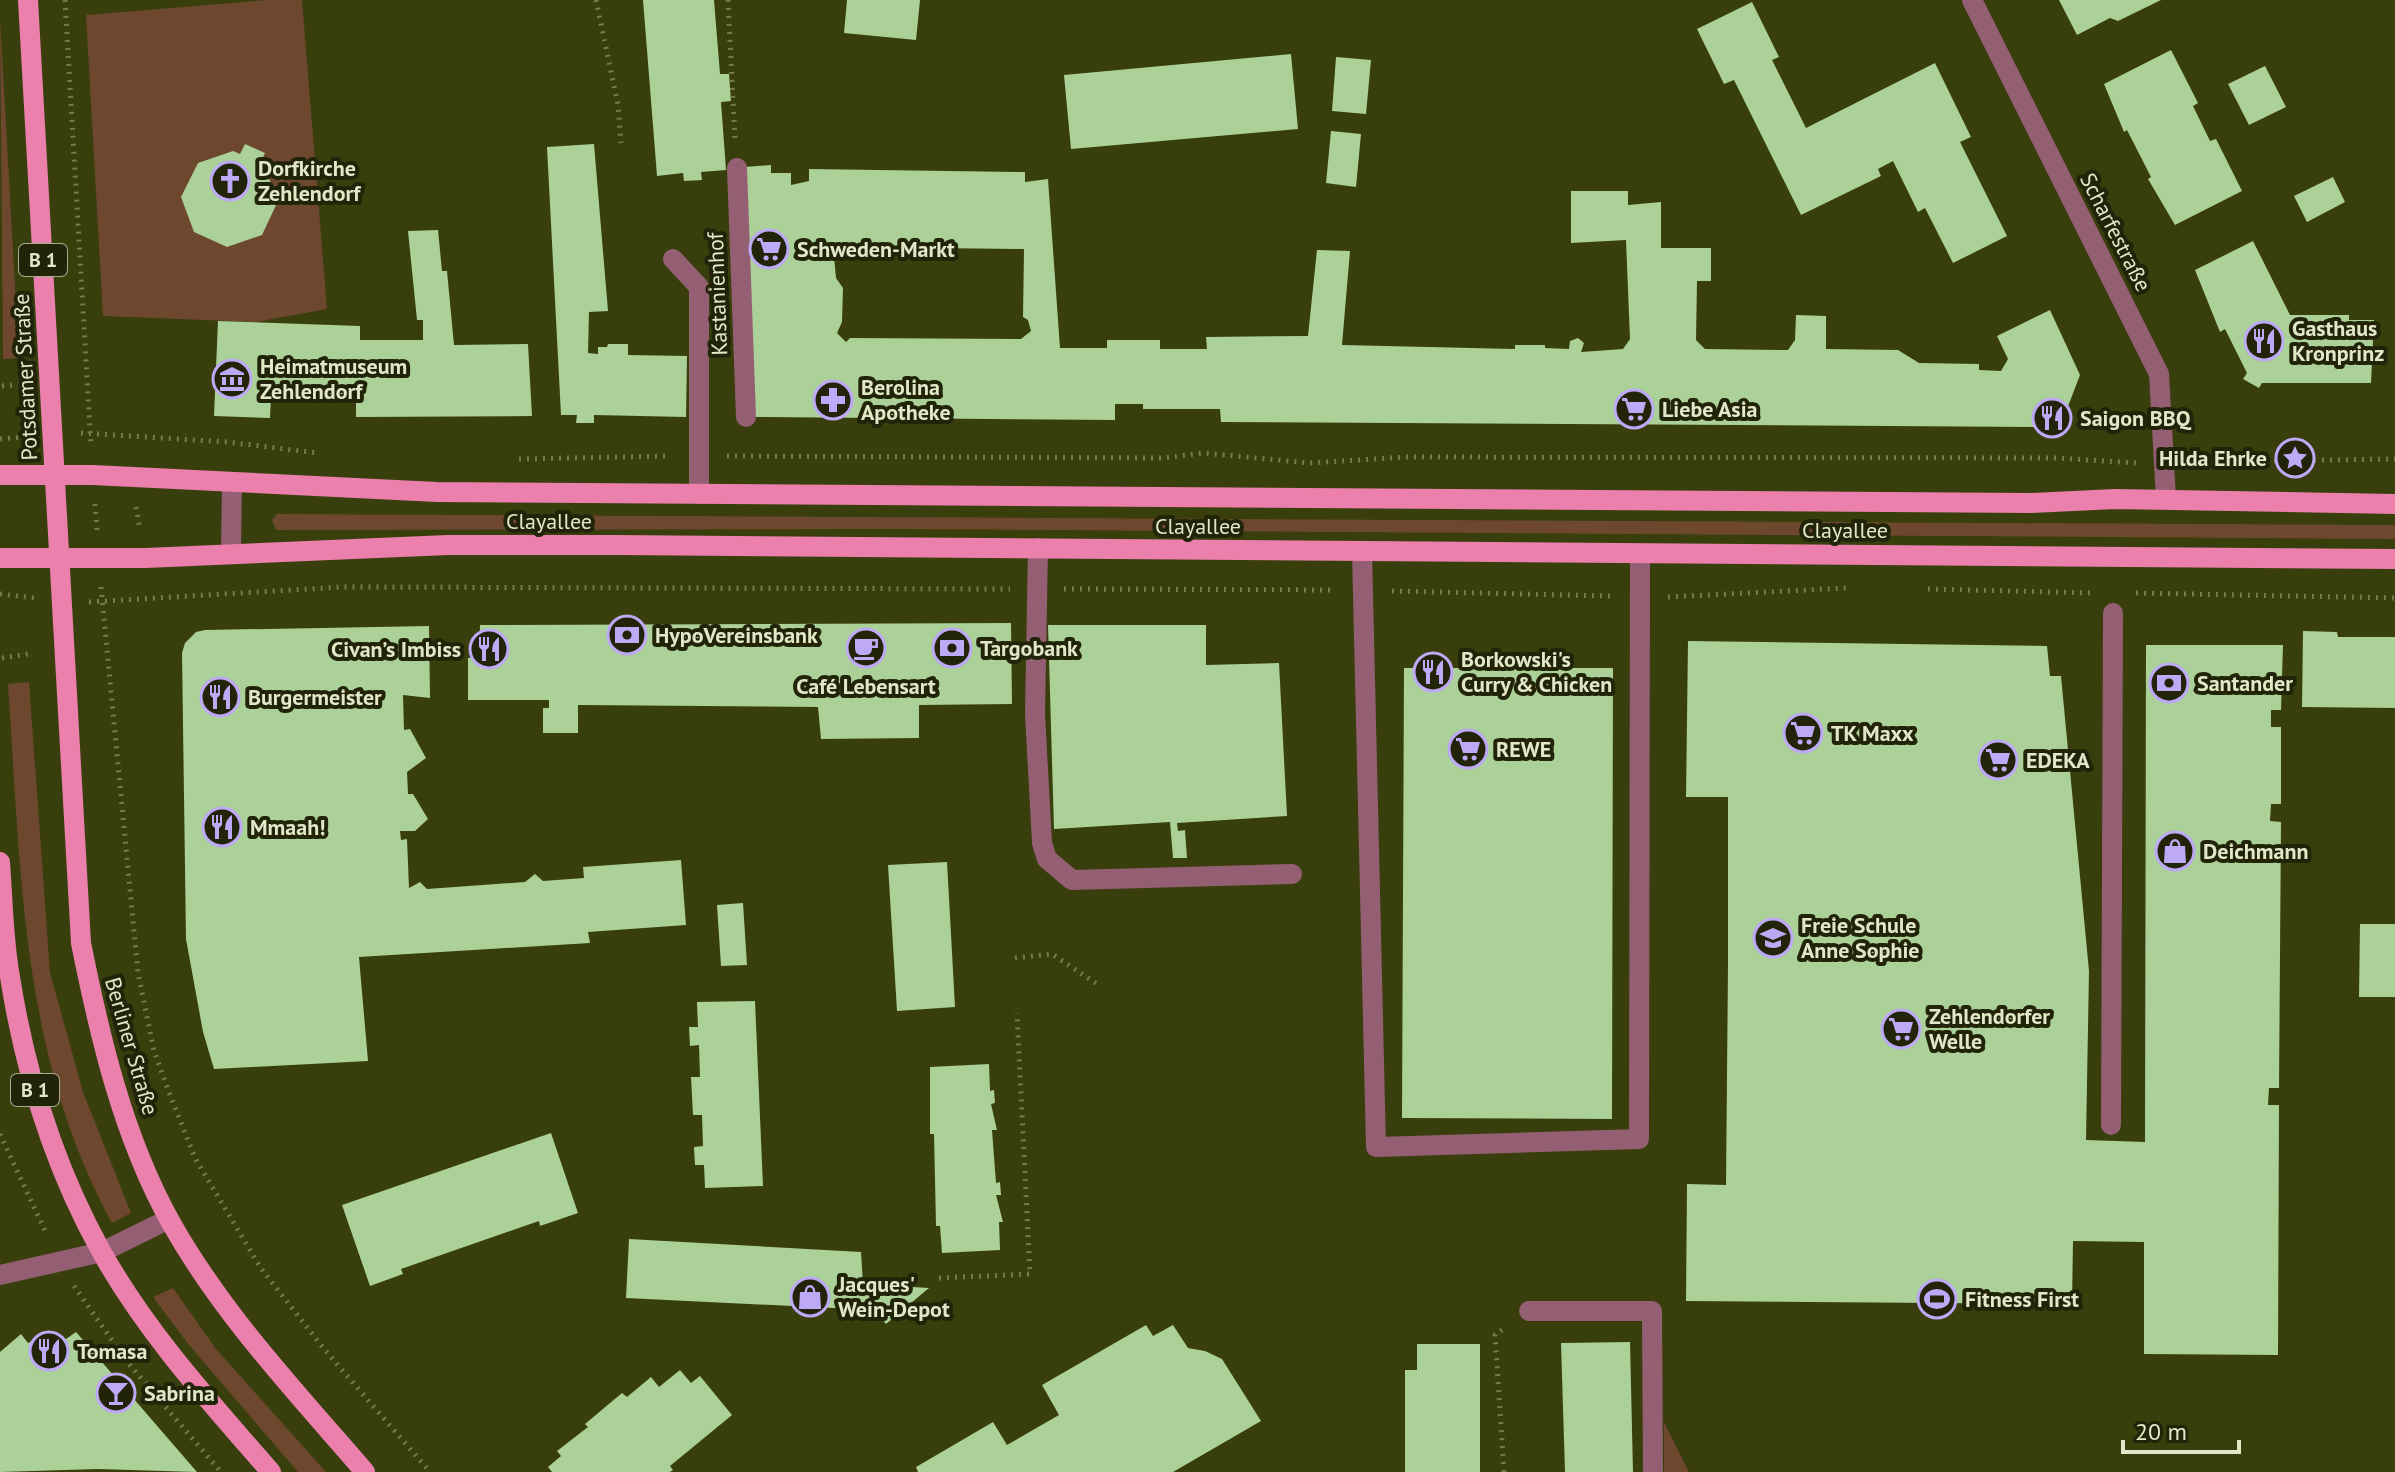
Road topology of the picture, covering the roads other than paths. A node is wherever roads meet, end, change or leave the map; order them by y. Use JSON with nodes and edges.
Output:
{"nodes":[{"id":1,"x":28,"y":0,"type":"edge"},
{"id":2,"x":1972,"y":0,"type":"edge"},
{"id":3,"x":737,"y":168,"type":"road end"},
{"id":4,"x":673,"y":259,"type":"dead end"},
{"id":5,"x":746,"y":417,"type":"dead end"},
{"id":6,"x":0,"y":475,"type":"edge"},
{"id":7,"x":55,"y":475,"type":"junction"},
{"id":8,"x":232,"y":482,"type":"junction"},
{"id":9,"x":699,"y":494,"type":"junction"},
{"id":10,"x":2166,"y":499,"type":"junction"},
{"id":11,"x":2395,"y":504,"type":"edge"},
{"id":12,"x":1038,"y":548,"type":"junction"},
{"id":13,"x":231,"y":551,"type":"junction"},
{"id":14,"x":1362,"y":551,"type":"junction"},
{"id":15,"x":1640,"y":553,"type":"junction"},
{"id":16,"x":0,"y":558,"type":"edge"},
{"id":17,"x":59,"y":559,"type":"junction"},
{"id":18,"x":2395,"y":559,"type":"edge"},
{"id":19,"x":2113,"y":613,"type":"dead end"},
{"id":20,"x":0,"y":862,"type":"edge"},
{"id":21,"x":1292,"y":874,"type":"dead end"},
{"id":22,"x":2111,"y":1125,"type":"dead end"},
{"id":23,"x":169,"y":1219,"type":"junction"},
{"id":24,"x":102,"y":1252,"type":"junction"},
{"id":25,"x":0,"y":1275,"type":"edge"},
{"id":26,"x":1529,"y":1311,"type":"road end"},
{"id":27,"x":271,"y":1472,"type":"edge"},
{"id":28,"x":365,"y":1472,"type":"edge"},
{"id":29,"x":1653,"y":1472,"type":"edge"}],
"edges":[{"from":1,"to":7,"type":"main road","name":"Potsdamer Straße","number":"B 1"},
{"from":2,"to":10,"type":"street","name":"Scharfestraße"},
{"from":3,"to":5,"type":"street","name":"Kastanienhof"},
{"from":4,"to":9,"type":"street"},
{"from":6,"to":7,"type":"main road","name":"Clayallee"},
{"from":7,"to":8,"type":"main road","name":"Clayallee"},
{"from":7,"to":17,"type":"main road","name":"Potsdamer Straße","number":"B 1"},
{"from":8,"to":9,"type":"main road","name":"Clayallee"},
{"from":8,"to":13,"type":"street"},
{"from":9,"to":10,"type":"main road","name":"Clayallee"},
{"from":10,"to":11,"type":"main road","name":"Clayallee"},
{"from":12,"to":13,"type":"main road","name":"Clayallee"},
{"from":12,"to":14,"type":"main road","name":"Clayallee"},
{"from":12,"to":21,"type":"street"},
{"from":13,"to":17,"type":"main road","name":"Clayallee"},
{"from":14,"to":15,"type":"main road","name":"Clayallee"},
{"from":14,"to":15,"type":"street"},
{"from":15,"to":18,"type":"main road","name":"Clayallee"},
{"from":16,"to":17,"type":"main road","name":"Clayallee"},
{"from":17,"to":23,"type":"main road","name":"Berliner Straße","number":"B 1"},
{"from":19,"to":22,"type":"street"},
{"from":20,"to":24,"type":"main road","number":"B 1"},
{"from":23,"to":24,"type":"street"},
{"from":23,"to":28,"type":"main road","name":"Berliner Straße","number":"B 1"},
{"from":24,"to":25,"type":"street"},
{"from":24,"to":27,"type":"main road","number":"B 1"},
{"from":26,"to":29,"type":"street"}]}
